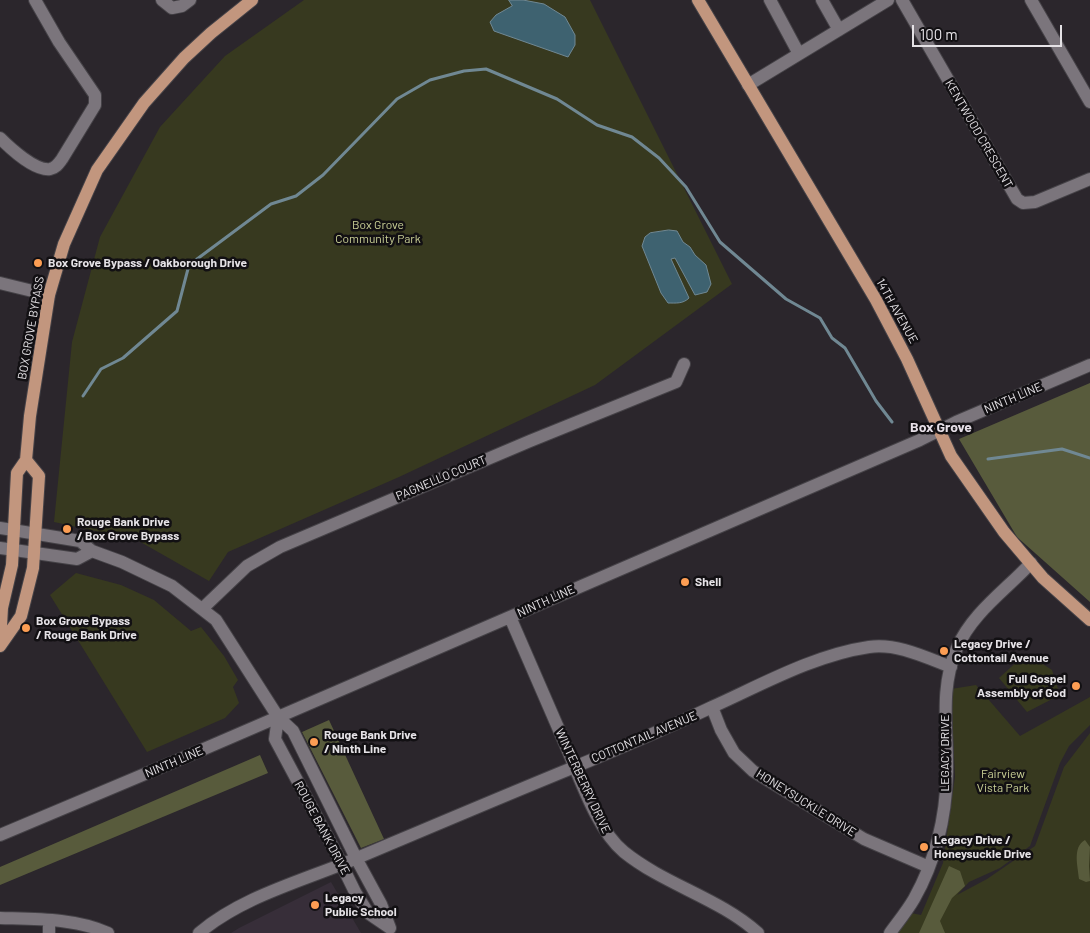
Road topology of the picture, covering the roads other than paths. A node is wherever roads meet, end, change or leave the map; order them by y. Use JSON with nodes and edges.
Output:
{"nodes":[{"id":1,"x":35,"y":0,"type":"edge"},
{"id":2,"x":162,"y":0,"type":"edge"},
{"id":3,"x":190,"y":0,"type":"edge"},
{"id":4,"x":252,"y":0,"type":"edge"},
{"id":5,"x":698,"y":0,"type":"edge"},
{"id":6,"x":770,"y":0,"type":"edge"},
{"id":7,"x":822,"y":0,"type":"edge"},
{"id":8,"x":888,"y":0,"type":"edge"},
{"id":9,"x":902,"y":0,"type":"edge"},
{"id":10,"x":1031,"y":0,"type":"edge"},
{"id":11,"x":839,"y":30,"type":"junction"},
{"id":12,"x":800,"y":54,"type":"junction"},
{"id":13,"x":748,"y":85,"type":"junction"},
{"id":14,"x":1090,"y":102,"type":"edge"},
{"id":15,"x":0,"y":138,"type":"edge"},
{"id":16,"x":1090,"y":179,"type":"edge"},
{"id":17,"x":0,"y":283,"type":"edge"},
{"id":18,"x":50,"y":295,"type":"junction"},
{"id":19,"x":684,"y":364,"type":"dead end"},
{"id":20,"x":1090,"y":365,"type":"edge"},
{"id":21,"x":938,"y":430,"type":"junction"},
{"id":22,"x":26,"y":460,"type":"junction"},
{"id":23,"x":0,"y":528,"type":"edge"},
{"id":24,"x":13,"y":531,"type":"junction"},
{"id":25,"x":35,"y":534,"type":"junction"},
{"id":26,"x":6,"y":548,"type":"edge"},
{"id":27,"x":92,"y":552,"type":"junction"},
{"id":28,"x":34,"y":553,"type":"junction"},
{"id":29,"x":1031,"y":563,"type":"junction"},
{"id":30,"x":1043,"y":578,"type":"junction"},
{"id":31,"x":1012,"y":583,"type":"junction"},
{"id":32,"x":203,"y":608,"type":"junction"},
{"id":33,"x":510,"y":617,"type":"junction"},
{"id":34,"x":1090,"y":620,"type":"edge"},
{"id":35,"x":0,"y":645,"type":"edge"},
{"id":36,"x":951,"y":667,"type":"junction"},
{"id":37,"x":712,"y":707,"type":"junction"},
{"id":38,"x":278,"y":717,"type":"junction"},
{"id":39,"x":575,"y":766,"type":"junction"},
{"id":40,"x":0,"y":835,"type":"edge"},
{"id":41,"x":356,"y":858,"type":"junction"},
{"id":42,"x":342,"y":864,"type":"junction"},
{"id":43,"x":929,"y":867,"type":"junction"},
{"id":44,"x":0,"y":918,"type":"edge"},
{"id":45,"x":49,"y":927,"type":"edge"},
{"id":46,"x":392,"y":930,"type":"edge"},
{"id":47,"x":108,"y":933,"type":"edge"},
{"id":48,"x":199,"y":933,"type":"edge"},
{"id":49,"x":758,"y":933,"type":"edge"},
{"id":50,"x":890,"y":933,"type":"edge"}],
"edges":[{"from":1,"to":15,"type":"street"},
{"from":2,"to":3,"type":"street"},
{"from":4,"to":18,"type":"main road","name":"BOX GROVE BYPASS"},
{"from":5,"to":13,"type":"main road","name":"14TH AVENUE"},
{"from":6,"to":12,"type":"street"},
{"from":7,"to":11,"type":"street"},
{"from":8,"to":11,"type":"street"},
{"from":9,"to":16,"type":"street","name":"KENTWOOD CRESCENT"},
{"from":10,"to":14,"type":"street"},
{"from":11,"to":12,"type":"street"},
{"from":12,"to":13,"type":"street"},
{"from":13,"to":21,"type":"main road","name":"14TH AVENUE"},
{"from":17,"to":18,"type":"street"},
{"from":18,"to":22,"type":"main road","name":"BOX GROVE BYPASS"},
{"from":19,"to":32,"type":"street","name":"PAGNELLO COURT"},
{"from":20,"to":21,"type":"street","name":"NINTH LINE"},
{"from":21,"to":29,"type":"main road","name":"14TH AVENUE"},
{"from":21,"to":33,"type":"street","name":"NINTH LINE"},
{"from":22,"to":24,"type":"main road","name":"BOX GROVE BYPASS"},
{"from":22,"to":25,"type":"main road","name":"BOX GROVE BYPASS"},
{"from":23,"to":24,"type":"street","name":"ROUGE BANK DRIVE"},
{"from":24,"to":25,"type":"street","name":"ROUGE BANK DRIVE"},
{"from":24,"to":26,"type":"main road","name":"BOX GROVE BYPASS"},
{"from":25,"to":27,"type":"street","name":"ROUGE BANK DRIVE"},
{"from":25,"to":28,"type":"main road","name":"BOX GROVE BYPASS"},
{"from":26,"to":28,"type":"street"},
{"from":26,"to":35,"type":"main road","name":"BOX GROVE BYPASS"},
{"from":27,"to":28,"type":"street"},
{"from":27,"to":32,"type":"street","name":"ROUGE BANK DRIVE"},
{"from":28,"to":35,"type":"main road","name":"BOX GROVE BYPASS"},
{"from":29,"to":30,"type":"main road","name":"14TH AVENUE"},
{"from":29,"to":31,"type":"street","name":"LEGACY DRIVE"},
{"from":30,"to":31,"type":"street"},
{"from":30,"to":34,"type":"main road","name":"14TH AVENUE"},
{"from":31,"to":36,"type":"street","name":"LEGACY DRIVE"},
{"from":32,"to":38,"type":"street","name":"ROUGE BANK DRIVE"},
{"from":33,"to":38,"type":"street","name":"NINTH LINE"},
{"from":33,"to":39,"type":"street","name":"WINTERBERRY DRIVE"},
{"from":36,"to":37,"type":"street","name":"COTTONTAIL AVENUE"},
{"from":36,"to":43,"type":"street","name":"LEGACY DRIVE"},
{"from":37,"to":39,"type":"street","name":"COTTONTAIL AVENUE"},
{"from":37,"to":43,"type":"street","name":"HONEYSUCKLE DRIVE"},
{"from":38,"to":40,"type":"street","name":"NINTH LINE"},
{"from":38,"to":41,"type":"street","name":"ROUGE BANK DRIVE"},
{"from":38,"to":42,"type":"street","name":"ROUGE BANK DRIVE"},
{"from":39,"to":41,"type":"street","name":"COTTONTAIL AVENUE"},
{"from":39,"to":49,"type":"street","name":"WINTERBERRY DRIVE"},
{"from":41,"to":42,"type":"street","name":"COTTONTAIL AVENUE"},
{"from":41,"to":46,"type":"street","name":"ROUGE BANK DRIVE"},
{"from":42,"to":46,"type":"street","name":"ROUGE BANK DRIVE"},
{"from":42,"to":48,"type":"street","name":"COTTONTAIL AVENUE"},
{"from":43,"to":50,"type":"street","name":"LEGACY DRIVE"},
{"from":44,"to":45,"type":"street"},
{"from":45,"to":47,"type":"street"}]}
